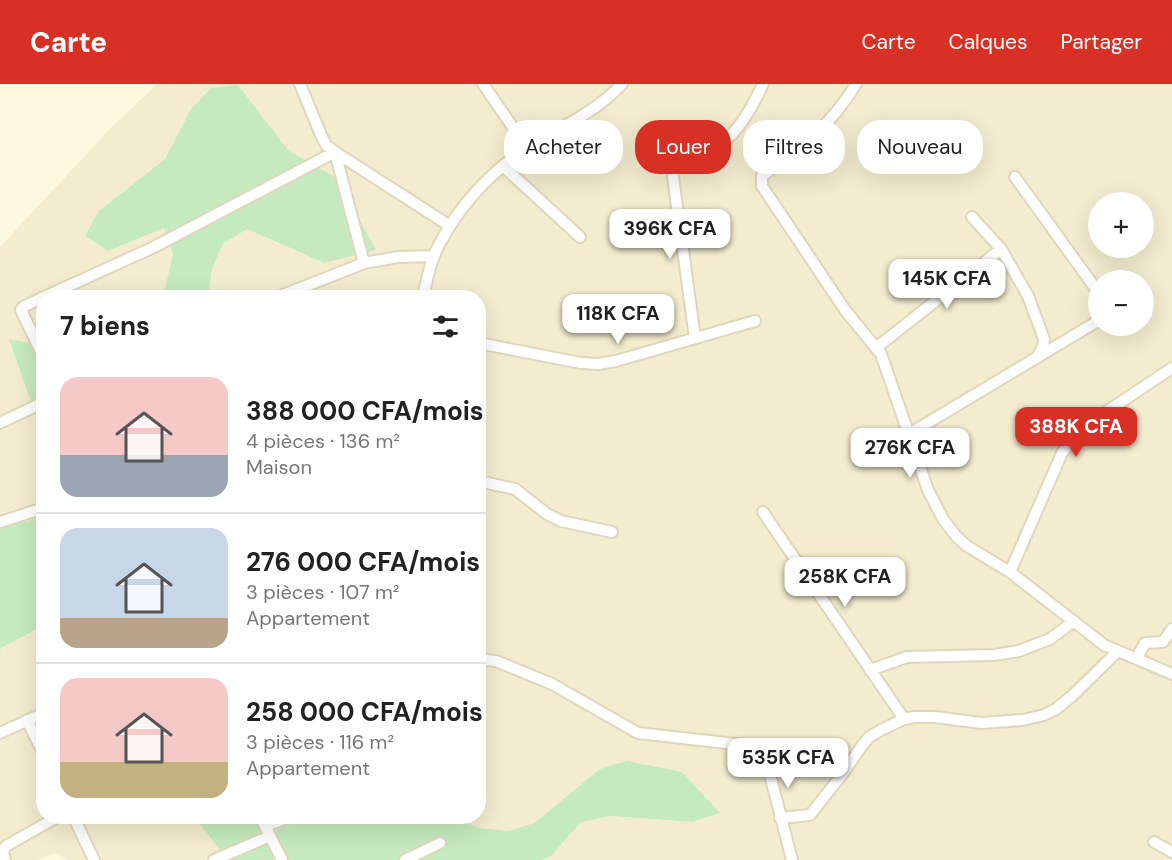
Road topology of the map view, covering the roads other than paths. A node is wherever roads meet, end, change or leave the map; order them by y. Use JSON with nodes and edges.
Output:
{"nodes":[{"id":1,"x":300,"y":84,"type":"edge"},
{"id":2,"x":483,"y":84,"type":"edge"},
{"id":3,"x":763,"y":84,"type":"edge"},
{"id":4,"x":856,"y":84,"type":"edge"},
{"id":5,"x":619,"y":85,"type":"edge"},
{"id":6,"x":508,"y":120,"type":"edge"},
{"id":7,"x":576,"y":120,"type":"edge"},
{"id":8,"x":731,"y":136,"type":"edge"},
{"id":9,"x":335,"y":152,"type":"junction"},
{"id":10,"x":503,"y":166,"type":"joint"},
{"id":11,"x":673,"y":177,"type":"dead end"},
{"id":12,"x":1015,"y":177,"type":"dead end"},
{"id":13,"x":972,"y":217,"type":"dead end"},
{"id":14,"x":450,"y":226,"type":"junction"},
{"id":15,"x":580,"y":237,"type":"dead end"},
{"id":16,"x":1001,"y":249,"type":"junction"},
{"id":17,"x":434,"y":256,"type":"junction"},
{"id":18,"x":364,"y":263,"type":"junction"},
{"id":19,"x":1088,"y":278,"type":"edge"},
{"id":20,"x":59,"y":290,"type":"edge"},
{"id":21,"x":296,"y":290,"type":"edge"},
{"id":22,"x":425,"y":290,"type":"edge"},
{"id":23,"x":36,"y":300,"type":"edge"},
{"id":24,"x":755,"y":321,"type":"dead end"},
{"id":25,"x":1088,"y":327,"type":"edge"},
{"id":26,"x":694,"y":338,"type":"junction"},
{"id":27,"x":36,"y":341,"type":"edge"},
{"id":28,"x":486,"y":345,"type":"edge"},
{"id":29,"x":876,"y":348,"type":"junction"},
{"id":30,"x":1037,"y":358,"type":"junction"},
{"id":31,"x":1172,"y":368,"type":"edge"},
{"id":32,"x":36,"y":406,"type":"edge"},
{"id":33,"x":0,"y":423,"type":"edge"},
{"id":34,"x":909,"y":434,"type":"junction"},
{"id":35,"x":486,"y":483,"type":"edge"},
{"id":36,"x":36,"y":511,"type":"edge"},
{"id":37,"x":763,"y":512,"type":"dead end"},
{"id":38,"x":0,"y":522,"type":"edge"},
{"id":39,"x":612,"y":532,"type":"dead end"},
{"id":40,"x":1010,"y":572,"type":"junction"},
{"id":41,"x":1074,"y":621,"type":"junction"},
{"id":42,"x":1172,"y":629,"type":"edge"},
{"id":43,"x":1118,"y":651,"type":"junction"},
{"id":44,"x":1136,"y":659,"type":"junction"},
{"id":45,"x":486,"y":660,"type":"edge"},
{"id":46,"x":870,"y":670,"type":"junction"},
{"id":47,"x":1172,"y":674,"type":"edge"},
{"id":48,"x":36,"y":716,"type":"edge"},
{"id":49,"x":904,"y":719,"type":"junction"},
{"id":50,"x":27,"y":720,"type":"junction"},
{"id":51,"x":0,"y":733,"type":"edge"},
{"id":52,"x":36,"y":739,"type":"edge"},
{"id":53,"x":780,"y":818,"type":"junction"},
{"id":54,"x":45,"y":824,"type":"edge"},
{"id":55,"x":77,"y":824,"type":"edge"},
{"id":56,"x":265,"y":826,"type":"edge"},
{"id":57,"x":1154,"y":842,"type":"dead end"},
{"id":58,"x":440,"y":843,"type":"dead end"},
{"id":59,"x":1172,"y":852,"type":"edge"},
{"id":60,"x":5,"y":860,"type":"edge"},
{"id":61,"x":94,"y":860,"type":"edge"},
{"id":62,"x":214,"y":860,"type":"edge"},
{"id":63,"x":282,"y":860,"type":"edge"},
{"id":64,"x":405,"y":860,"type":"edge"},
{"id":65,"x":792,"y":860,"type":"edge"}],
"edges":[{"from":1,"to":9,"type":"street"},
{"from":2,"to":6,"type":"street"},
{"from":3,"to":8,"type":"street"},
{"from":4,"to":29,"type":"street"},
{"from":5,"to":7,"type":"street"},
{"from":9,"to":14,"type":"street"},
{"from":9,"to":18,"type":"street"},
{"from":9,"to":20,"type":"street"},
{"from":10,"to":14,"type":"street"},
{"from":10,"to":15,"type":"street"},
{"from":11,"to":26,"type":"street"},
{"from":12,"to":19,"type":"street"},
{"from":13,"to":16,"type":"street"},
{"from":14,"to":17,"type":"street"},
{"from":16,"to":29,"type":"street"},
{"from":16,"to":30,"type":"street"},
{"from":17,"to":18,"type":"street"},
{"from":17,"to":22,"type":"street"},
{"from":18,"to":21,"type":"street"},
{"from":23,"to":27,"type":"street"},
{"from":24,"to":26,"type":"street"},
{"from":25,"to":30,"type":"street"},
{"from":26,"to":28,"type":"street"},
{"from":29,"to":34,"type":"street"},
{"from":30,"to":34,"type":"street"},
{"from":31,"to":40,"type":"street"},
{"from":32,"to":33,"type":"street"},
{"from":34,"to":40,"type":"street"},
{"from":35,"to":39,"type":"street"},
{"from":36,"to":38,"type":"street"},
{"from":37,"to":46,"type":"street"},
{"from":40,"to":41,"type":"street"},
{"from":41,"to":43,"type":"street"},
{"from":41,"to":46,"type":"street"},
{"from":42,"to":44,"type":"street"},
{"from":43,"to":44,"type":"street"},
{"from":43,"to":49,"type":"street"},
{"from":44,"to":47,"type":"street"},
{"from":45,"to":53,"type":"street"},
{"from":46,"to":49,"type":"street"},
{"from":48,"to":50,"type":"street"},
{"from":49,"to":53,"type":"street"},
{"from":50,"to":51,"type":"street"},
{"from":50,"to":52,"type":"street"},
{"from":53,"to":65,"type":"street"},
{"from":54,"to":60,"type":"street"},
{"from":55,"to":61,"type":"street"},
{"from":56,"to":62,"type":"street"},
{"from":56,"to":63,"type":"street"},
{"from":57,"to":59,"type":"street"},
{"from":58,"to":64,"type":"street"}]}
